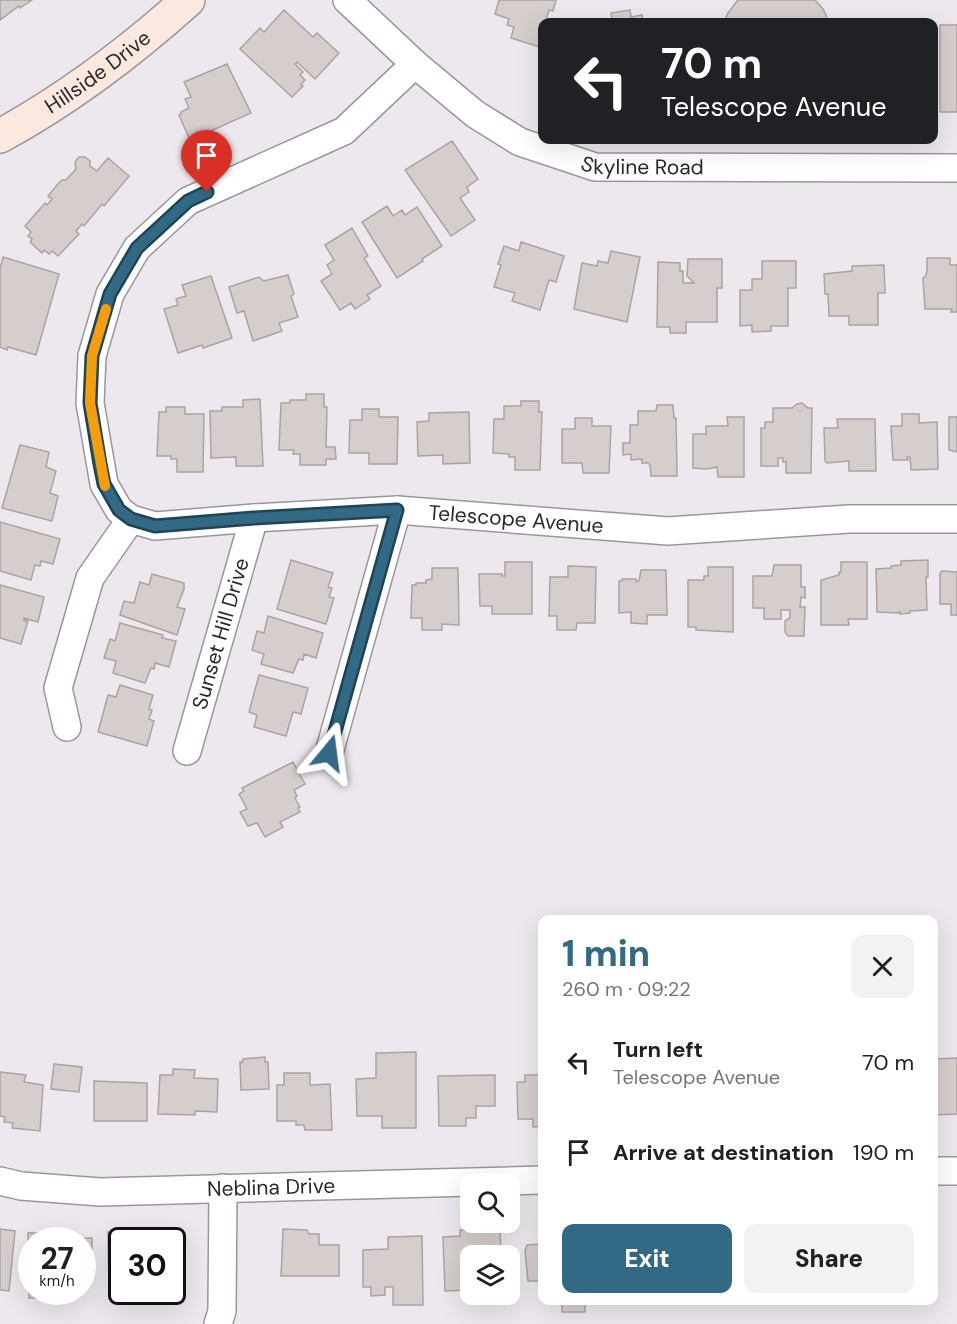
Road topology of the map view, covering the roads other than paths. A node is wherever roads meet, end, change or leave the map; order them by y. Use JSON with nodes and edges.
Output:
{"nodes":[{"id":1,"x":188,"y":0,"type":"edge"},
{"id":2,"x":347,"y":0,"type":"edge"},
{"id":3,"x":415,"y":64,"type":"junction"},
{"id":4,"x":0,"y":136,"type":"edge"},
{"id":5,"x":957,"y":168,"type":"edge"},
{"id":6,"x":397,"y":510,"type":"junction"},
{"id":7,"x":254,"y":518,"type":"junction"},
{"id":8,"x":131,"y":519,"type":"junction"},
{"id":9,"x":957,"y":519,"type":"edge"},
{"id":10,"x":67,"y":727,"type":"dead end"},
{"id":11,"x":187,"y":751,"type":"dead end"},
{"id":12,"x":329,"y":753,"type":"dead end"},
{"id":13,"x":938,"y":1171,"type":"edge"},
{"id":14,"x":957,"y":1171,"type":"edge"},
{"id":15,"x":538,"y":1180,"type":"edge"},
{"id":16,"x":0,"y":1181,"type":"edge"},
{"id":17,"x":223,"y":1188,"type":"junction"},
{"id":18,"x":218,"y":1324,"type":"edge"}],
"edges":[{"from":1,"to":4,"type":"street","name":"Hillside Drive"},
{"from":2,"to":3,"type":"street","name":"Skyline Road"},
{"from":3,"to":5,"type":"street","name":"Skyline Road"},
{"from":3,"to":8,"type":"street"},
{"from":6,"to":7,"type":"street","name":"Telescope Avenue"},
{"from":6,"to":9,"type":"street","name":"Telescope Avenue"},
{"from":6,"to":12,"type":"street"},
{"from":7,"to":8,"type":"street","name":"Telescope Avenue"},
{"from":7,"to":11,"type":"street","name":"Sunset Hill Drive"},
{"from":8,"to":10,"type":"street"},
{"from":13,"to":14,"type":"street"},
{"from":15,"to":17,"type":"street","name":"Neblina Drive"},
{"from":16,"to":17,"type":"street","name":"Neblina Drive"},
{"from":17,"to":18,"type":"street"}]}
